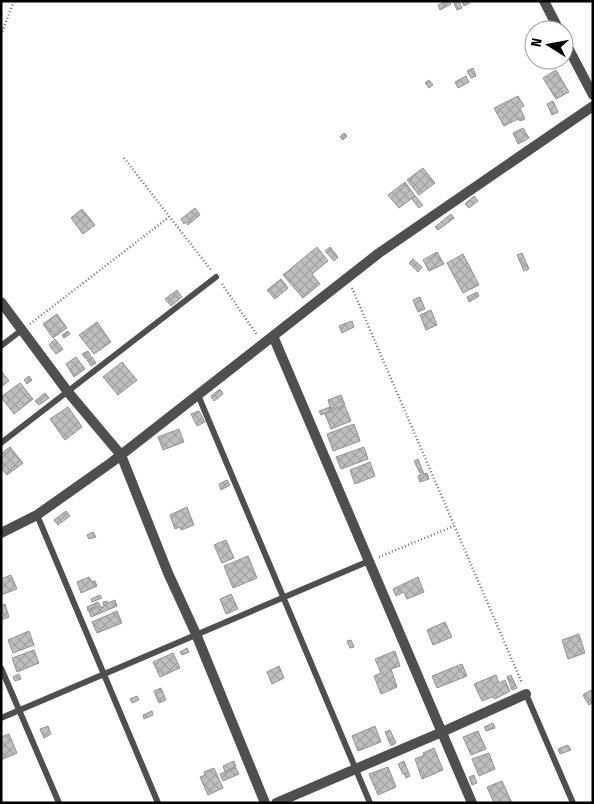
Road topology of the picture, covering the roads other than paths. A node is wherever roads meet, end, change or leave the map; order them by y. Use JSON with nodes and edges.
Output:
{"nodes":[{"id":1,"x":544,"y":1,"type":"edge"},
{"id":2,"x":554,"y":20,"type":"edge"},
{"id":3,"x":574,"y":59,"type":"edge"},
{"id":4,"x":593,"y":95,"type":"edge"},
{"id":5,"x":593,"y":106,"type":"edge"},
{"id":6,"x":216,"y":277,"type":"dead end"},
{"id":7,"x":1,"y":302,"type":"edge"},
{"id":8,"x":23,"y":329,"type":"junction"},
{"id":9,"x":273,"y":336,"type":"junction"},
{"id":10,"x":1,"y":346,"type":"edge"},
{"id":11,"x":68,"y":392,"type":"junction"},
{"id":12,"x":198,"y":395,"type":"junction"},
{"id":13,"x":1,"y":444,"type":"edge"},
{"id":14,"x":121,"y":455,"type":"junction"},
{"id":15,"x":37,"y":515,"type":"junction"},
{"id":16,"x":1,"y":533,"type":"edge"},
{"id":17,"x":369,"y":561,"type":"junction"},
{"id":18,"x":284,"y":597,"type":"junction"},
{"id":19,"x":196,"y":634,"type":"junction"},
{"id":20,"x":1,"y":668,"type":"edge"},
{"id":21,"x":104,"y":674,"type":"junction"},
{"id":22,"x":526,"y":694,"type":"joint"},
{"id":23,"x":19,"y":710,"type":"junction"},
{"id":24,"x":1,"y":718,"type":"edge"},
{"id":25,"x":442,"y":732,"type":"junction"},
{"id":26,"x":355,"y":768,"type":"junction"},
{"id":27,"x":59,"y":803,"type":"edge"},
{"id":28,"x":158,"y":803,"type":"edge"},
{"id":29,"x":265,"y":803,"type":"edge"},
{"id":30,"x":276,"y":803,"type":"edge"},
{"id":31,"x":370,"y":803,"type":"edge"},
{"id":32,"x":472,"y":803,"type":"edge"},
{"id":33,"x":573,"y":803,"type":"edge"}],
"edges":[{"from":1,"to":2,"type":"street"},
{"from":3,"to":4,"type":"street"},
{"from":5,"to":9,"type":"street"},
{"from":6,"to":11,"type":"lane"},
{"from":7,"to":8,"type":"street"},
{"from":8,"to":10,"type":"lane"},
{"from":8,"to":11,"type":"street"},
{"from":9,"to":12,"type":"street"},
{"from":9,"to":17,"type":"street"},
{"from":11,"to":13,"type":"lane"},
{"from":11,"to":14,"type":"street"},
{"from":12,"to":14,"type":"street"},
{"from":12,"to":18,"type":"lane"},
{"from":14,"to":15,"type":"street"},
{"from":14,"to":19,"type":"street"},
{"from":15,"to":16,"type":"street"},
{"from":15,"to":21,"type":"lane"},
{"from":17,"to":18,"type":"lane"},
{"from":17,"to":25,"type":"street"},
{"from":18,"to":19,"type":"lane"},
{"from":18,"to":26,"type":"lane"},
{"from":19,"to":21,"type":"lane"},
{"from":19,"to":29,"type":"street"},
{"from":20,"to":23,"type":"lane"},
{"from":21,"to":23,"type":"lane"},
{"from":21,"to":28,"type":"lane"},
{"from":22,"to":25,"type":"street"},
{"from":22,"to":33,"type":"lane"},
{"from":23,"to":24,"type":"lane"},
{"from":23,"to":27,"type":"lane"},
{"from":25,"to":26,"type":"street"},
{"from":25,"to":32,"type":"street"},
{"from":26,"to":30,"type":"street"},
{"from":26,"to":31,"type":"lane"}]}
